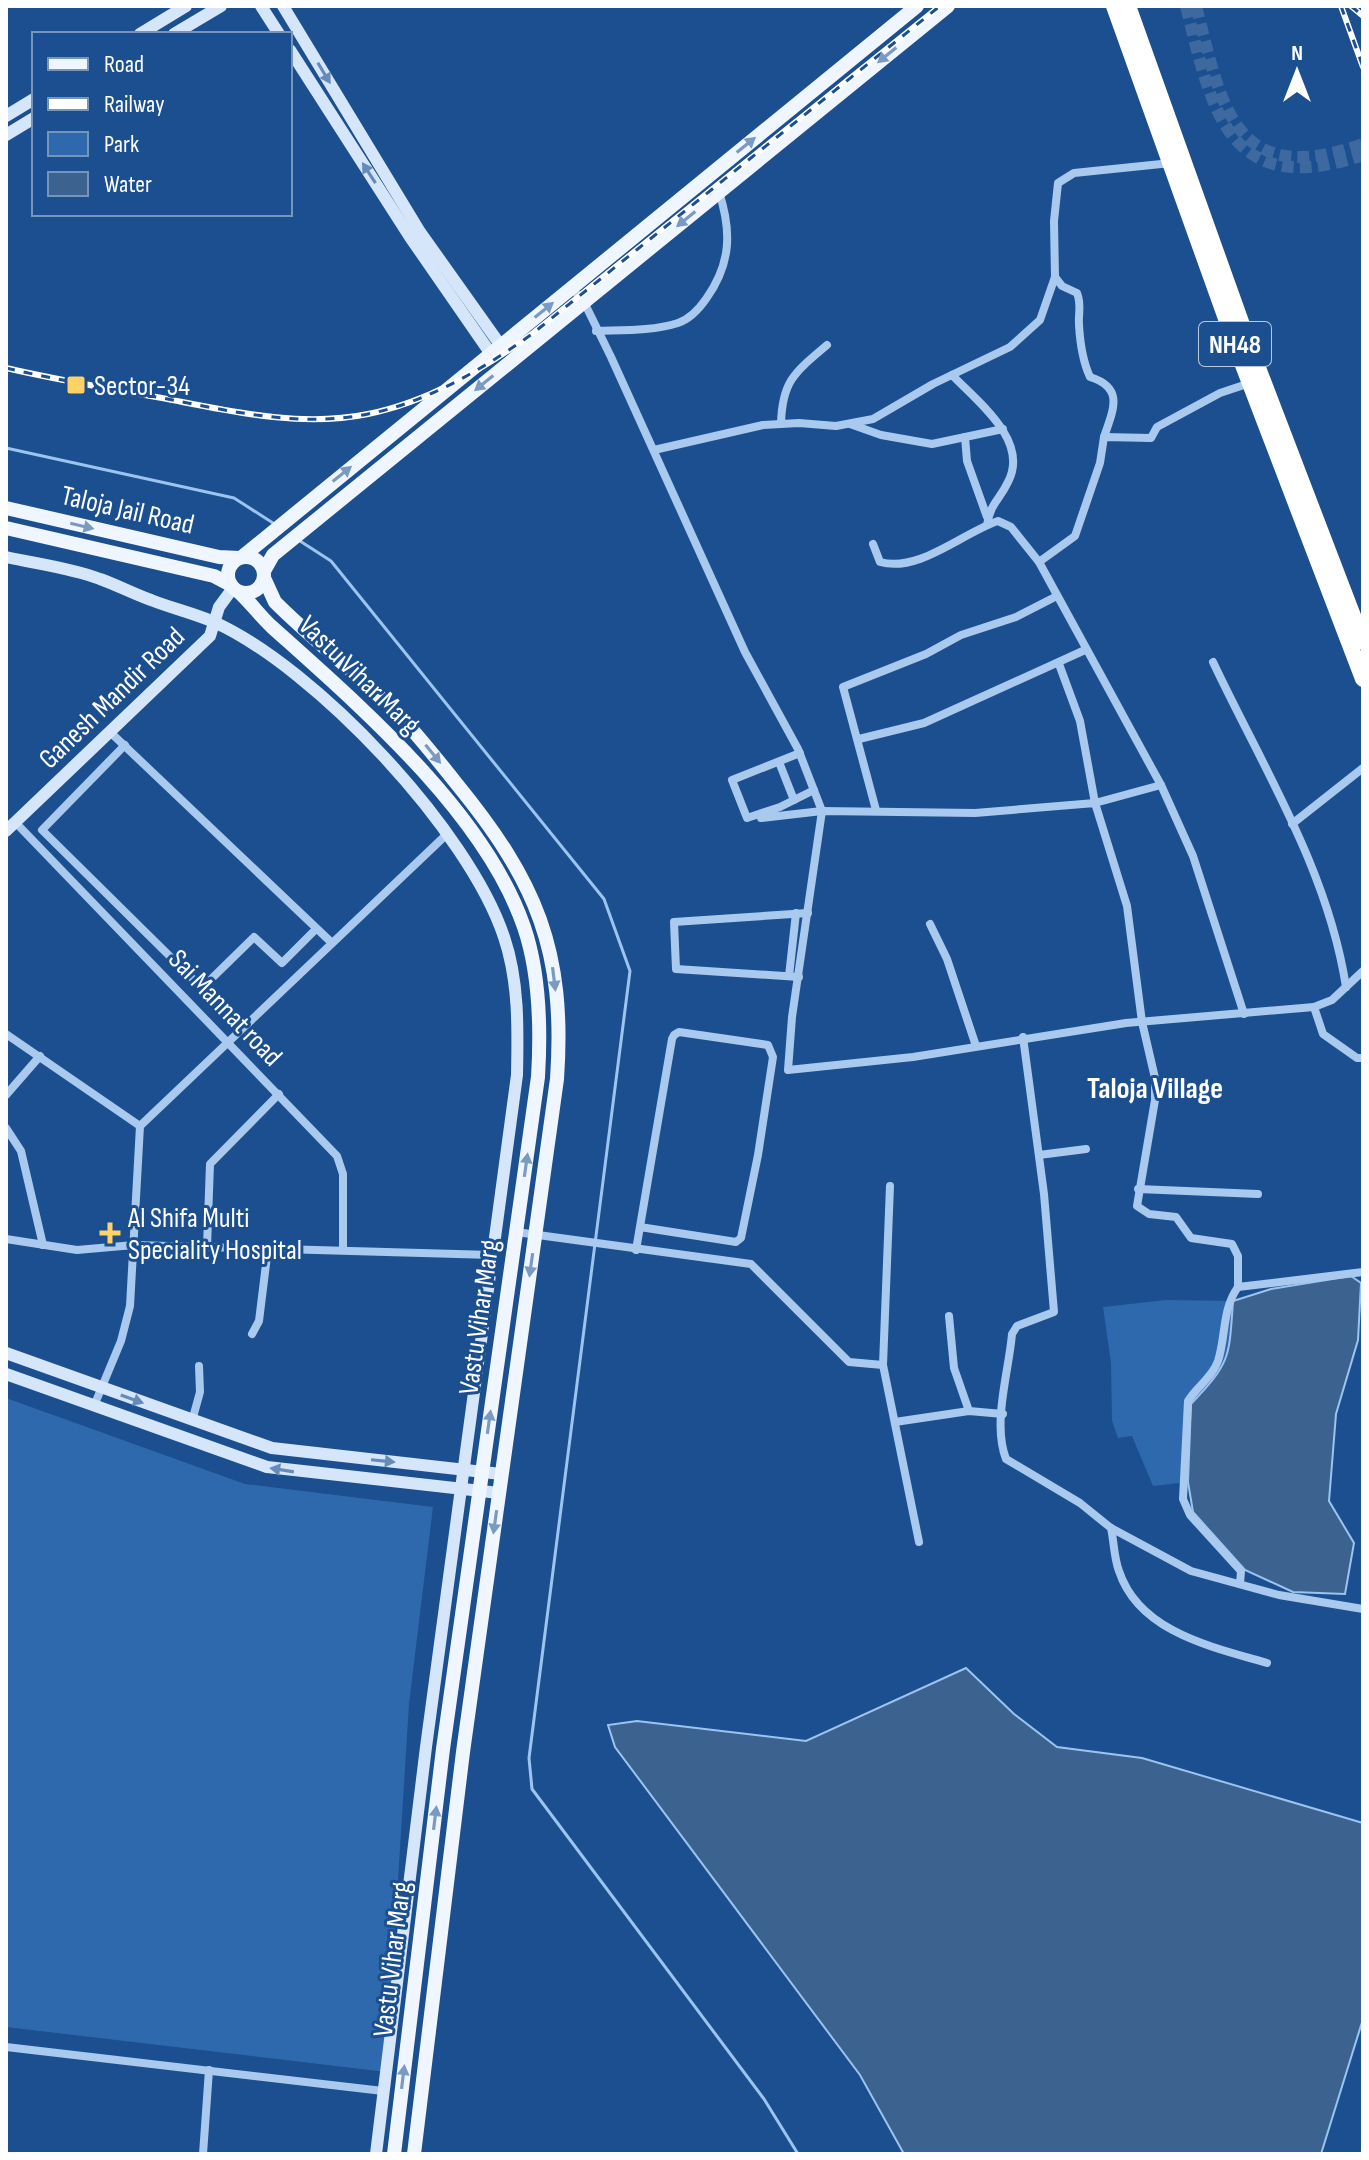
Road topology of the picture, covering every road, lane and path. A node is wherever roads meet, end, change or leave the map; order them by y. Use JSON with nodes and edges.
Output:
{"nodes":[{"id":1,"x":186,"y":6,"type":"edge"},
{"id":2,"x":221,"y":6,"type":"edge"},
{"id":3,"x":261,"y":6,"type":"edge"},
{"id":4,"x":283,"y":6,"type":"edge"},
{"id":5,"x":917,"y":6,"type":"edge"},
{"id":6,"x":948,"y":6,"type":"edge"},
{"id":7,"x":1114,"y":6,"type":"edge"},
{"id":8,"x":1128,"y":6,"type":"edge"},
{"id":9,"x":143,"y":32,"type":"edge"},
{"id":10,"x":177,"y":32,"type":"edge"},
{"id":11,"x":278,"y":32,"type":"edge"},
{"id":12,"x":292,"y":53,"type":"edge"},
{"id":13,"x":32,"y":100,"type":"edge"},
{"id":14,"x":6,"y":116,"type":"edge"},
{"id":15,"x":32,"y":119,"type":"edge"},
{"id":16,"x":6,"y":135,"type":"edge"},
{"id":17,"x":1171,"y":163,"type":"junction"},
{"id":18,"x":719,"y":192,"type":"junction"},
{"id":19,"x":1055,"y":277,"type":"junction"},
{"id":20,"x":571,"y":287,"type":"junction"},
{"id":21,"x":584,"y":302,"type":"junction"},
{"id":22,"x":596,"y":331,"type":"junction"},
{"id":23,"x":827,"y":345,"type":"dead end"},
{"id":24,"x":496,"y":350,"type":"junction"},
{"id":25,"x":952,"y":375,"type":"junction"},
{"id":26,"x":1250,"y":383,"type":"junction"},
{"id":27,"x":781,"y":424,"type":"junction"},
{"id":28,"x":849,"y":424,"type":"junction"},
{"id":29,"x":1003,"y":429,"type":"junction"},
{"id":30,"x":965,"y":437,"type":"junction"},
{"id":31,"x":1104,"y":437,"type":"junction"},
{"id":32,"x":654,"y":450,"type":"junction"},
{"id":33,"x":6,"y":508,"type":"edge"},
{"id":34,"x":987,"y":522,"type":"junction"},
{"id":35,"x":6,"y":528,"type":"edge"},
{"id":36,"x":873,"y":544,"type":"dead end"},
{"id":37,"x":6,"y":557,"type":"edge"},
{"id":38,"x":241,"y":558,"type":"junction"},
{"id":39,"x":1039,"y":562,"type":"junction"},
{"id":40,"x":264,"y":575,"type":"junction"},
{"id":41,"x":234,"y":588,"type":"junction"},
{"id":42,"x":1057,"y":596,"type":"junction"},
{"id":43,"x":214,"y":622,"type":"junction"},
{"id":44,"x":1363,"y":642,"type":"edge"},
{"id":45,"x":1085,"y":650,"type":"junction"},
{"id":46,"x":1213,"y":662,"type":"dead end"},
{"id":47,"x":1059,"y":664,"type":"junction"},
{"id":48,"x":1363,"y":679,"type":"edge"},
{"id":49,"x":110,"y":732,"type":"junction"},
{"id":50,"x":859,"y":739,"type":"junction"},
{"id":51,"x":125,"y":745,"type":"junction"},
{"id":52,"x":800,"y":753,"type":"junction"},
{"id":53,"x":779,"y":762,"type":"junction"},
{"id":54,"x":1363,"y":768,"type":"edge"},
{"id":55,"x":1161,"y":785,"type":"junction"},
{"id":56,"x":814,"y":790,"type":"junction"},
{"id":57,"x":794,"y":800,"type":"junction"},
{"id":58,"x":1095,"y":803,"type":"junction"},
{"id":59,"x":876,"y":810,"type":"junction"},
{"id":60,"x":822,"y":811,"type":"junction"},
{"id":61,"x":761,"y":818,"type":"dead end"},
{"id":62,"x":1292,"y":824,"type":"junction"},
{"id":63,"x":11,"y":827,"type":"edge"},
{"id":64,"x":446,"y":835,"type":"junction"},
{"id":65,"x":796,"y":913,"type":"junction"},
{"id":66,"x":808,"y":913,"type":"junction"},
{"id":67,"x":930,"y":924,"type":"dead end"},
{"id":68,"x":316,"y":929,"type":"junction"},
{"id":69,"x":332,"y":943,"type":"junction"},
{"id":70,"x":1363,"y":971,"type":"edge"},
{"id":71,"x":794,"y":977,"type":"junction"},
{"id":72,"x":1346,"y":987,"type":"junction"},
{"id":73,"x":1314,"y":1007,"type":"junction"},
{"id":74,"x":1244,"y":1014,"type":"junction"},
{"id":75,"x":1142,"y":1022,"type":"junction"},
{"id":76,"x":6,"y":1034,"type":"edge"},
{"id":77,"x":1023,"y":1037,"type":"junction"},
{"id":78,"x":230,"y":1042,"type":"junction"},
{"id":79,"x":976,"y":1046,"type":"junction"},
{"id":80,"x":40,"y":1056,"type":"junction"},
{"id":81,"x":1363,"y":1058,"type":"edge"},
{"id":82,"x":279,"y":1094,"type":"junction"},
{"id":83,"x":6,"y":1095,"type":"edge"},
{"id":84,"x":140,"y":1126,"type":"junction"},
{"id":85,"x":6,"y":1128,"type":"edge"},
{"id":86,"x":1086,"y":1149,"type":"dead end"},
{"id":87,"x":1039,"y":1155,"type":"junction"},
{"id":88,"x":890,"y":1186,"type":"dead end"},
{"id":89,"x":1138,"y":1189,"type":"junction"},
{"id":90,"x":1258,"y":1194,"type":"dead end"},
{"id":91,"x":640,"y":1227,"type":"junction"},
{"id":92,"x":516,"y":1232,"type":"junction"},
{"id":93,"x":536,"y":1234,"type":"junction"},
{"id":94,"x":6,"y":1239,"type":"edge"},
{"id":95,"x":43,"y":1245,"type":"junction"},
{"id":96,"x":134,"y":1245,"type":"junction"},
{"id":97,"x":207,"y":1247,"type":"junction"},
{"id":98,"x":268,"y":1248,"type":"junction"},
{"id":99,"x":343,"y":1250,"type":"junction"},
{"id":100,"x":636,"y":1250,"type":"junction"},
{"id":101,"x":492,"y":1255,"type":"junction"},
{"id":102,"x":1363,"y":1272,"type":"edge"},
{"id":103,"x":1238,"y":1287,"type":"junction"},
{"id":104,"x":949,"y":1316,"type":"dead end"},
{"id":105,"x":252,"y":1334,"type":"dead end"},
{"id":106,"x":6,"y":1353,"type":"edge"},
{"id":107,"x":36,"y":1364,"type":"junction"},
{"id":108,"x":883,"y":1365,"type":"junction"},
{"id":109,"x":199,"y":1366,"type":"dead end"},
{"id":110,"x":6,"y":1374,"type":"edge"},
{"id":111,"x":27,"y":1381,"type":"junction"},
{"id":112,"x":103,"y":1389,"type":"junction"},
{"id":113,"x":94,"y":1406,"type":"junction"},
{"id":114,"x":969,"y":1411,"type":"junction"},
{"id":115,"x":1003,"y":1414,"type":"junction"},
{"id":116,"x":192,"y":1421,"type":"junction"},
{"id":117,"x":895,"y":1422,"type":"junction"},
{"id":118,"x":464,"y":1470,"type":"junction"},
{"id":119,"x":482,"y":1472,"type":"junction"},
{"id":120,"x":501,"y":1474,"type":"junction"},
{"id":121,"x":461,"y":1489,"type":"junction"},
{"id":122,"x":479,"y":1491,"type":"junction"},
{"id":123,"x":499,"y":1493,"type":"junction"},
{"id":124,"x":1111,"y":1528,"type":"junction"},
{"id":125,"x":919,"y":1542,"type":"dead end"},
{"id":126,"x":1240,"y":1584,"type":"junction"},
{"id":127,"x":1363,"y":1609,"type":"edge"},
{"id":128,"x":1267,"y":1663,"type":"dead end"},
{"id":129,"x":6,"y":2047,"type":"edge"},
{"id":130,"x":209,"y":2070,"type":"junction"},
{"id":131,"x":383,"y":2091,"type":"junction"},
{"id":132,"x":203,"y":2154,"type":"edge"},
{"id":133,"x":376,"y":2154,"type":"edge"},
{"id":134,"x":394,"y":2154,"type":"edge"},
{"id":135,"x":414,"y":2154,"type":"edge"}],
"edges":[{"from":1,"to":9,"type":"street"},
{"from":2,"to":10,"type":"street"},
{"from":3,"to":11,"type":"street"},
{"from":4,"to":24,"type":"street","one_way":true},
{"from":20,"to":5,"type":"main road","one_way":true},
{"from":6,"to":18,"type":"main road","one_way":true},
{"from":7,"to":17,"type":"highway","number":"NH48"},
{"from":8,"to":44,"type":"highway","number":"NH48"},
{"from":24,"to":12,"type":"street","one_way":true},
{"from":13,"to":14,"type":"street"},
{"from":15,"to":16,"type":"street"},
{"from":17,"to":19,"type":"street"},
{"from":17,"to":26,"type":"highway","number":"NH48"},
{"from":18,"to":21,"type":"main road","one_way":true},
{"from":18,"to":22,"type":"street"},
{"from":19,"to":25,"type":"street"},
{"from":19,"to":31,"type":"street"},
{"from":20,"to":21,"type":"street"},
{"from":24,"to":20,"type":"main road","one_way":true},
{"from":21,"to":22,"type":"street"},
{"from":21,"to":40,"type":"main road","one_way":true},
{"from":22,"to":32,"type":"street"},
{"from":23,"to":27,"type":"street"},
{"from":38,"to":24,"type":"main road","one_way":true},
{"from":25,"to":28,"type":"street"},
{"from":25,"to":29,"type":"street"},
{"from":26,"to":31,"type":"street"},
{"from":26,"to":48,"type":"highway","number":"NH48"},
{"from":27,"to":28,"type":"street"},
{"from":27,"to":32,"type":"street"},
{"from":28,"to":30,"type":"street"},
{"from":29,"to":30,"type":"street"},
{"from":29,"to":34,"type":"street"},
{"from":30,"to":34,"type":"street"},
{"from":31,"to":39,"type":"street"},
{"from":32,"to":52,"type":"street"},
{"from":33,"to":38,"type":"main road","name":"Taloja Jail Road","one_way":true},
{"from":34,"to":36,"type":"street"},
{"from":34,"to":39,"type":"street"},
{"from":35,"to":41,"type":"main road","name":"Taloja Jail Road"},
{"from":37,"to":43,"type":"street"},
{"from":38,"to":40,"type":"main road"},
{"from":38,"to":41,"type":"main road"},
{"from":39,"to":42,"type":"street"},
{"from":40,"to":41,"type":"main road"},
{"from":40,"to":93,"type":"main road","one_way":true},
{"from":41,"to":43,"type":"street","name":"Ganesh Mandir Road"},
{"from":92,"to":41,"type":"main road","name":"Vastu Vihar Marg","one_way":true},
{"from":42,"to":45,"type":"street"},
{"from":42,"to":50,"type":"street"},
{"from":43,"to":49,"type":"street","name":"Ganesh Mandir Road"},
{"from":43,"to":64,"type":"street"},
{"from":45,"to":47,"type":"street"},
{"from":45,"to":55,"type":"street"},
{"from":46,"to":62,"type":"street"},
{"from":47,"to":50,"type":"street"},
{"from":47,"to":58,"type":"street"},
{"from":49,"to":51,"type":"street"},
{"from":49,"to":63,"type":"street","name":"Ganesh Mandir Road"},
{"from":50,"to":59,"type":"street"},
{"from":51,"to":68,"type":"street"},
{"from":51,"to":68,"type":"street"},
{"from":52,"to":53,"type":"street"},
{"from":52,"to":56,"type":"street"},
{"from":53,"to":57,"type":"street"},
{"from":53,"to":57,"type":"street"},
{"from":54,"to":62,"type":"street"},
{"from":55,"to":58,"type":"street"},
{"from":55,"to":74,"type":"street"},
{"from":56,"to":57,"type":"street"},
{"from":56,"to":60,"type":"street"},
{"from":58,"to":59,"type":"street"},
{"from":58,"to":75,"type":"street"},
{"from":59,"to":60,"type":"street"},
{"from":60,"to":61,"type":"street"},
{"from":60,"to":66,"type":"street"},
{"from":62,"to":72,"type":"street"},
{"from":63,"to":78,"type":"street","name":"Sai Mannat road"},
{"from":64,"to":69,"type":"street"},
{"from":64,"to":101,"type":"street"},
{"from":65,"to":66,"type":"street"},
{"from":65,"to":71,"type":"street"},
{"from":65,"to":71,"type":"street"},
{"from":66,"to":71,"type":"street"},
{"from":67,"to":79,"type":"street"},
{"from":68,"to":69,"type":"street"},
{"from":69,"to":78,"type":"street"},
{"from":70,"to":72,"type":"street"},
{"from":71,"to":79,"type":"street"},
{"from":72,"to":73,"type":"street"},
{"from":73,"to":74,"type":"street"},
{"from":73,"to":81,"type":"street"},
{"from":74,"to":75,"type":"street"},
{"from":75,"to":77,"type":"street"},
{"from":75,"to":89,"type":"street"},
{"from":76,"to":80,"type":"street"},
{"from":77,"to":79,"type":"street"},
{"from":77,"to":87,"type":"street"},
{"from":78,"to":82,"type":"street","name":"Sai Mannat road"},
{"from":78,"to":84,"type":"street"},
{"from":80,"to":83,"type":"street"},
{"from":80,"to":84,"type":"street"},
{"from":82,"to":97,"type":"street"},
{"from":82,"to":99,"type":"street","name":"Sai Mannat road"},
{"from":84,"to":96,"type":"street"},
{"from":85,"to":95,"type":"street"},
{"from":86,"to":87,"type":"street"},
{"from":87,"to":115,"type":"street"},
{"from":88,"to":108,"type":"street"},
{"from":89,"to":90,"type":"street"},
{"from":89,"to":103,"type":"street"},
{"from":91,"to":91,"type":"street"},
{"from":91,"to":100,"type":"street"},
{"from":92,"to":93,"type":"street"},
{"from":119,"to":92,"type":"main road","name":"Vastu Vihar Marg","one_way":true},
{"from":93,"to":100,"type":"street"},
{"from":93,"to":120,"type":"main road","one_way":true},
{"from":94,"to":95,"type":"street"},
{"from":95,"to":96,"type":"street"},
{"from":96,"to":97,"type":"street"},
{"from":96,"to":112,"type":"street"},
{"from":97,"to":98,"type":"street"},
{"from":98,"to":99,"type":"street"},
{"from":98,"to":105,"type":"street"},
{"from":99,"to":101,"type":"street"},
{"from":100,"to":108,"type":"street"},
{"from":101,"to":118,"type":"street"},
{"from":102,"to":103,"type":"street"},
{"from":103,"to":126,"type":"street"},
{"from":104,"to":114,"type":"street"},
{"from":106,"to":107,"type":"street"},
{"from":107,"to":111,"type":"street"},
{"from":107,"to":112,"type":"street"},
{"from":108,"to":117,"type":"street"},
{"from":109,"to":116,"type":"street"},
{"from":110,"to":111,"type":"street"},
{"from":111,"to":113,"type":"street"},
{"from":112,"to":113,"type":"street"},
{"from":112,"to":116,"type":"street","one_way":true},
{"from":121,"to":113,"type":"street","one_way":true},
{"from":114,"to":115,"type":"street"},
{"from":114,"to":117,"type":"street"},
{"from":115,"to":124,"type":"street"},
{"from":116,"to":118,"type":"street","one_way":true},
{"from":117,"to":125,"type":"street"},
{"from":118,"to":119,"type":"street"},
{"from":118,"to":121,"type":"street"},
{"from":119,"to":120,"type":"street"},
{"from":119,"to":122,"type":"main road","name":"Vastu Vihar Marg"},
{"from":120,"to":123,"type":"main road"},
{"from":121,"to":122,"type":"street"},
{"from":121,"to":131,"type":"street"},
{"from":122,"to":123,"type":"street"},
{"from":134,"to":122,"type":"main road","name":"Vastu Vihar Marg","one_way":true},
{"from":123,"to":135,"type":"main road","one_way":true},
{"from":124,"to":126,"type":"street"},
{"from":124,"to":128,"type":"street"},
{"from":126,"to":127,"type":"street"},
{"from":129,"to":130,"type":"street"},
{"from":130,"to":131,"type":"street"},
{"from":130,"to":132,"type":"street"},
{"from":131,"to":133,"type":"street"}]}
